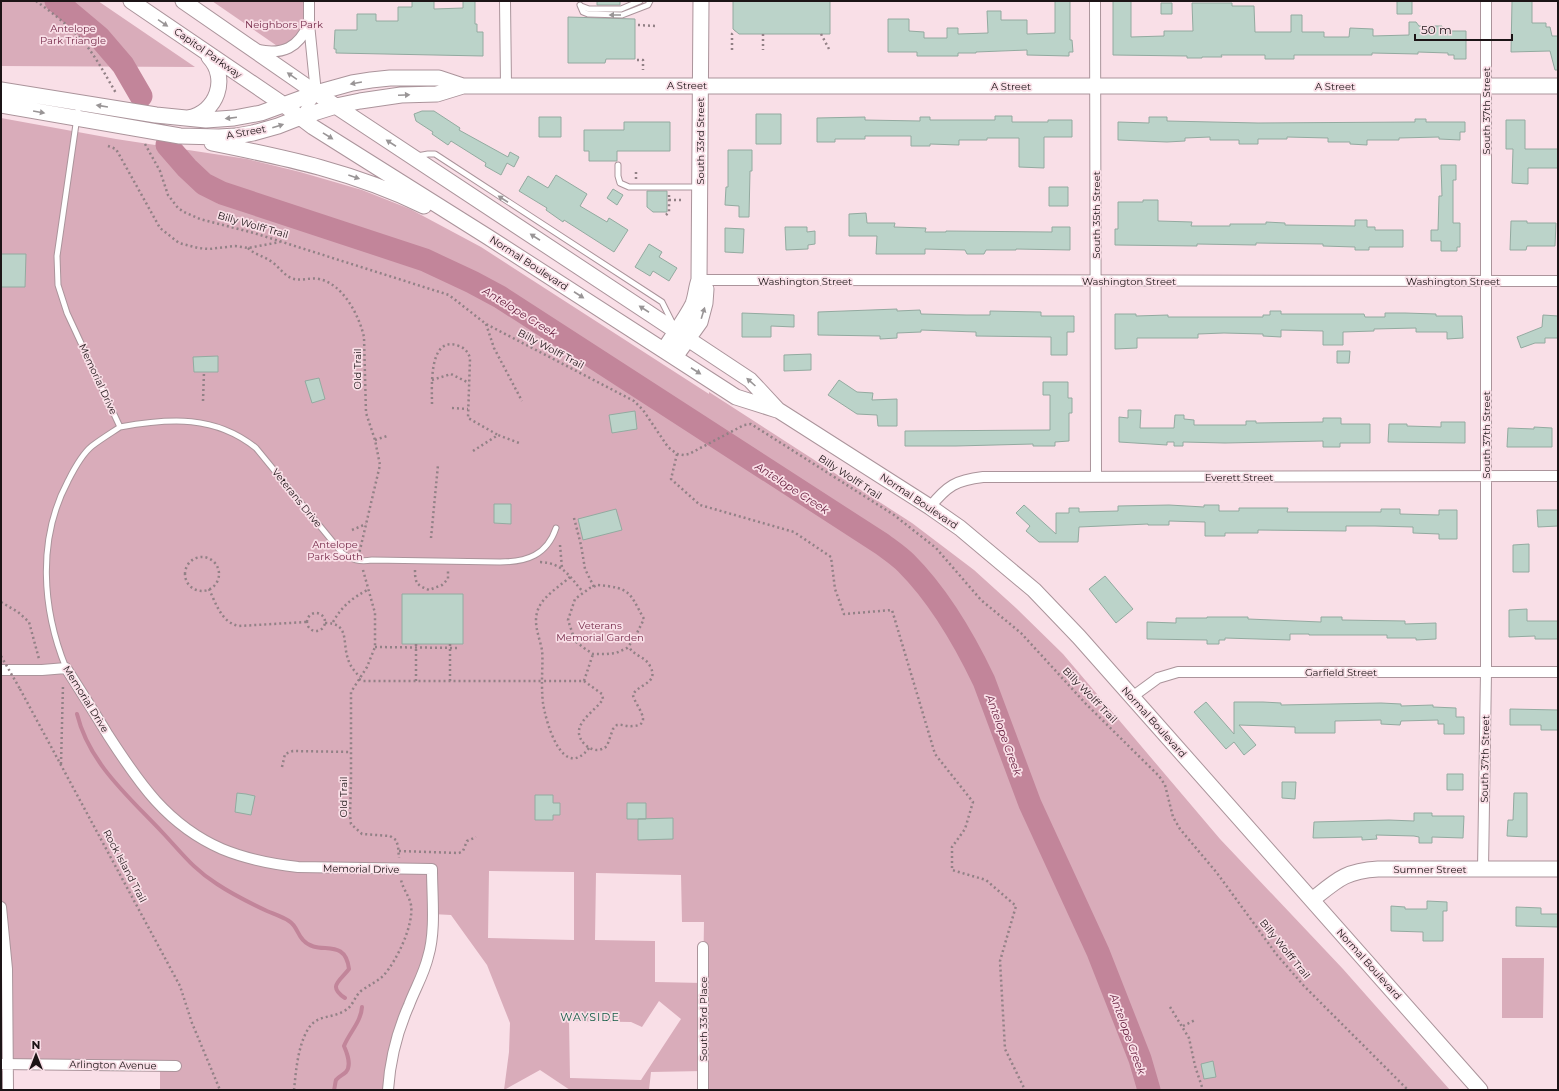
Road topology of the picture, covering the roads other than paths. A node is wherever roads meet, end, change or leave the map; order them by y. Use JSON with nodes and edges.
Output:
{"nodes":[{"id":1,"x":131,"y":1,"type":"edge"},
{"id":2,"x":183,"y":1,"type":"edge"},
{"id":3,"x":308,"y":1,"type":"edge"},
{"id":4,"x":505,"y":1,"type":"edge"},
{"id":5,"x":640,"y":1,"type":"edge"},
{"id":6,"x":650,"y":1,"type":"edge"},
{"id":7,"x":701,"y":1,"type":"edge"},
{"id":8,"x":1096,"y":1,"type":"edge"},
{"id":9,"x":1486,"y":1,"type":"edge"},
{"id":10,"x":309,"y":24,"type":"junction"},
{"id":11,"x":203,"y":50,"type":"junction"},
{"id":12,"x":254,"y":50,"type":"junction"},
{"id":13,"x":700,"y":85,"type":"junction"},
{"id":14,"x":464,"y":86,"type":"junction"},
{"id":15,"x":506,"y":86,"type":"junction"},
{"id":16,"x":1096,"y":86,"type":"junction"},
{"id":17,"x":1486,"y":86,"type":"junction"},
{"id":18,"x":1558,"y":86,"type":"edge"},
{"id":19,"x":1,"y":90,"type":"edge"},
{"id":20,"x":316,"y":93,"type":"junction"},
{"id":21,"x":79,"y":102,"type":"junction"},
{"id":22,"x":1,"y":105,"type":"edge"},
{"id":23,"x":284,"y":105,"type":"junction"},
{"id":24,"x":336,"y":106,"type":"junction"},
{"id":25,"x":301,"y":117,"type":"junction"},
{"id":26,"x":77,"y":118,"type":"junction"},
{"id":27,"x":184,"y":118,"type":"junction"},
{"id":28,"x":180,"y":136,"type":"junction"},
{"id":29,"x":618,"y":165,"type":"dead end"},
{"id":30,"x":700,"y":187,"type":"junction"},
{"id":31,"x":488,"y":236,"type":"junction"},
{"id":32,"x":699,"y":280,"type":"junction"},
{"id":33,"x":1096,"y":281,"type":"junction"},
{"id":34,"x":1486,"y":281,"type":"junction"},
{"id":35,"x":1558,"y":281,"type":"edge"},
{"id":36,"x":682,"y":334,"type":"junction"},
{"id":37,"x":669,"y":353,"type":"junction"},
{"id":38,"x":778,"y":410,"type":"junction"},
{"id":39,"x":120,"y":427,"type":"junction"},
{"id":40,"x":1096,"y":476,"type":"junction"},
{"id":41,"x":1486,"y":476,"type":"junction"},
{"id":42,"x":1558,"y":476,"type":"edge"},
{"id":43,"x":930,"y":507,"type":"junction"},
{"id":44,"x":556,"y":528,"type":"dead end"},
{"id":45,"x":66,"y":668,"type":"junction"},
{"id":46,"x":1,"y":670,"type":"edge"},
{"id":47,"x":1486,"y":672,"type":"junction"},
{"id":48,"x":1558,"y":672,"type":"edge"},
{"id":49,"x":1132,"y":697,"type":"junction"},
{"id":50,"x":1483,"y":868,"type":"junction"},
{"id":51,"x":1558,"y":869,"type":"edge"},
{"id":52,"x":1312,"y":900,"type":"junction"},
{"id":53,"x":1,"y":907,"type":"edge"},
{"id":54,"x":703,"y":947,"type":"dead end"},
{"id":55,"x":5,"y":1064,"type":"edge"},
{"id":56,"x":176,"y":1066,"type":"dead end"},
{"id":57,"x":8,"y":1090,"type":"edge"},
{"id":58,"x":388,"y":1090,"type":"edge"},
{"id":59,"x":703,"y":1090,"type":"edge"},
{"id":60,"x":1480,"y":1090,"type":"edge"}],
"edges":[{"from":1,"to":11,"type":"main road","name":"Capitol Parkway","one_way":true},
{"from":2,"to":12,"type":"main road"},
{"from":3,"to":10,"type":"street"},
{"from":4,"to":15,"type":"street"},
{"from":6,"to":5,"type":"lane","one_way":true},
{"from":7,"to":13,"type":"main road","name":"South 33rd Street"},
{"from":8,"to":16,"type":"street","name":"South 35th Street"},
{"from":9,"to":17,"type":"street","name":"South 37th Street"},
{"from":10,"to":12,"type":"street"},
{"from":10,"to":20,"type":"street"},
{"from":11,"to":23,"type":"main road","name":"Capitol Parkway"},
{"from":11,"to":27,"type":"main road"},
{"from":20,"to":12,"type":"main road","one_way":true},
{"from":13,"to":15,"type":"main road","name":"A Street"},
{"from":13,"to":16,"type":"main road","name":"A Street"},
{"from":13,"to":30,"type":"main road","name":"South 33rd Street"},
{"from":14,"to":15,"type":"main road","name":"A Street"},
{"from":14,"to":20,"type":"main road","name":"A Street","one_way":true},
{"from":24,"to":14,"type":"main road","name":"A Street","one_way":true},
{"from":16,"to":17,"type":"main road","name":"A Street"},
{"from":16,"to":33,"type":"street","name":"South 35th Street"},
{"from":17,"to":18,"type":"main road","name":"A Street"},
{"from":17,"to":34,"type":"street","name":"South 37th Street"},
{"from":19,"to":21,"type":"main road","name":"A Street"},
{"from":20,"to":23,"type":"main road","name":"A Street"},
{"from":20,"to":24,"type":"main road"},
{"from":20,"to":25,"type":"street"},
{"from":21,"to":26,"type":"lane","name":"Memorial Drive"},
{"from":27,"to":21,"type":"main road","name":"A Street","one_way":true},
{"from":22,"to":26,"type":"main road","name":"A Street","one_way":true},
{"from":23,"to":25,"type":"main road","name":"Normal Boulevard"},
{"from":23,"to":27,"type":"main road","name":"A Street","one_way":true},
{"from":24,"to":25,"type":"main road","name":"A Street"},
{"from":36,"to":24,"type":"main road","name":"Normal Boulevard","one_way":true},
{"from":28,"to":25,"type":"main road","name":"A Street","one_way":true},
{"from":25,"to":31,"type":"main road","name":"Normal Boulevard","one_way":true},
{"from":26,"to":28,"type":"main road","name":"A Street"},
{"from":26,"to":39,"type":"lane","name":"Memorial Drive"},
{"from":28,"to":31,"type":"main road","one_way":true},
{"from":29,"to":30,"type":"lane"},
{"from":30,"to":32,"type":"main road","name":"South 33rd Street"},
{"from":31,"to":37,"type":"main road","name":"Normal Boulevard","one_way":true},
{"from":32,"to":33,"type":"street","name":"Washington Street"},
{"from":32,"to":36,"type":"main road","name":"South 33rd Street"},
{"from":33,"to":34,"type":"street","name":"Washington Street"},
{"from":33,"to":40,"type":"street","name":"South 35th Street"},
{"from":34,"to":35,"type":"street","name":"Washington Street"},
{"from":34,"to":41,"type":"street","name":"South 37th Street"},
{"from":36,"to":37,"type":"main road","name":"South 33rd Street"},
{"from":38,"to":36,"type":"main road","name":"Normal Boulevard","one_way":true},
{"from":37,"to":38,"type":"main road","name":"Normal Boulevard","one_way":true},
{"from":38,"to":43,"type":"main road","name":"Normal Boulevard"},
{"from":39,"to":44,"type":"lane","name":"Veterans Drive"},
{"from":39,"to":45,"type":"lane","name":"Memorial Drive"},
{"from":40,"to":41,"type":"street","name":"Everett Street"},
{"from":40,"to":43,"type":"street","name":"Everett Street"},
{"from":41,"to":42,"type":"street","name":"Everett Street"},
{"from":41,"to":47,"type":"street","name":"South 37th Street"},
{"from":43,"to":49,"type":"main road","name":"Normal Boulevard"},
{"from":45,"to":46,"type":"street"},
{"from":45,"to":58,"type":"street","name":"Memorial Drive"},
{"from":47,"to":48,"type":"street","name":"Garfield Street"},
{"from":47,"to":49,"type":"street","name":"Garfield Street"},
{"from":47,"to":50,"type":"street","name":"South 37th Street"},
{"from":49,"to":52,"type":"main road","name":"Normal Boulevard"},
{"from":50,"to":51,"type":"main road","name":"Sumner Street"},
{"from":50,"to":52,"type":"main road","name":"Sumner Street"},
{"from":52,"to":60,"type":"main road","name":"Normal Boulevard"},
{"from":53,"to":55,"type":"street"},
{"from":54,"to":59,"type":"street","name":"South 33rd Place"},
{"from":55,"to":56,"type":"street","name":"Arlington Avenue"},
{"from":55,"to":57,"type":"street"}]}
